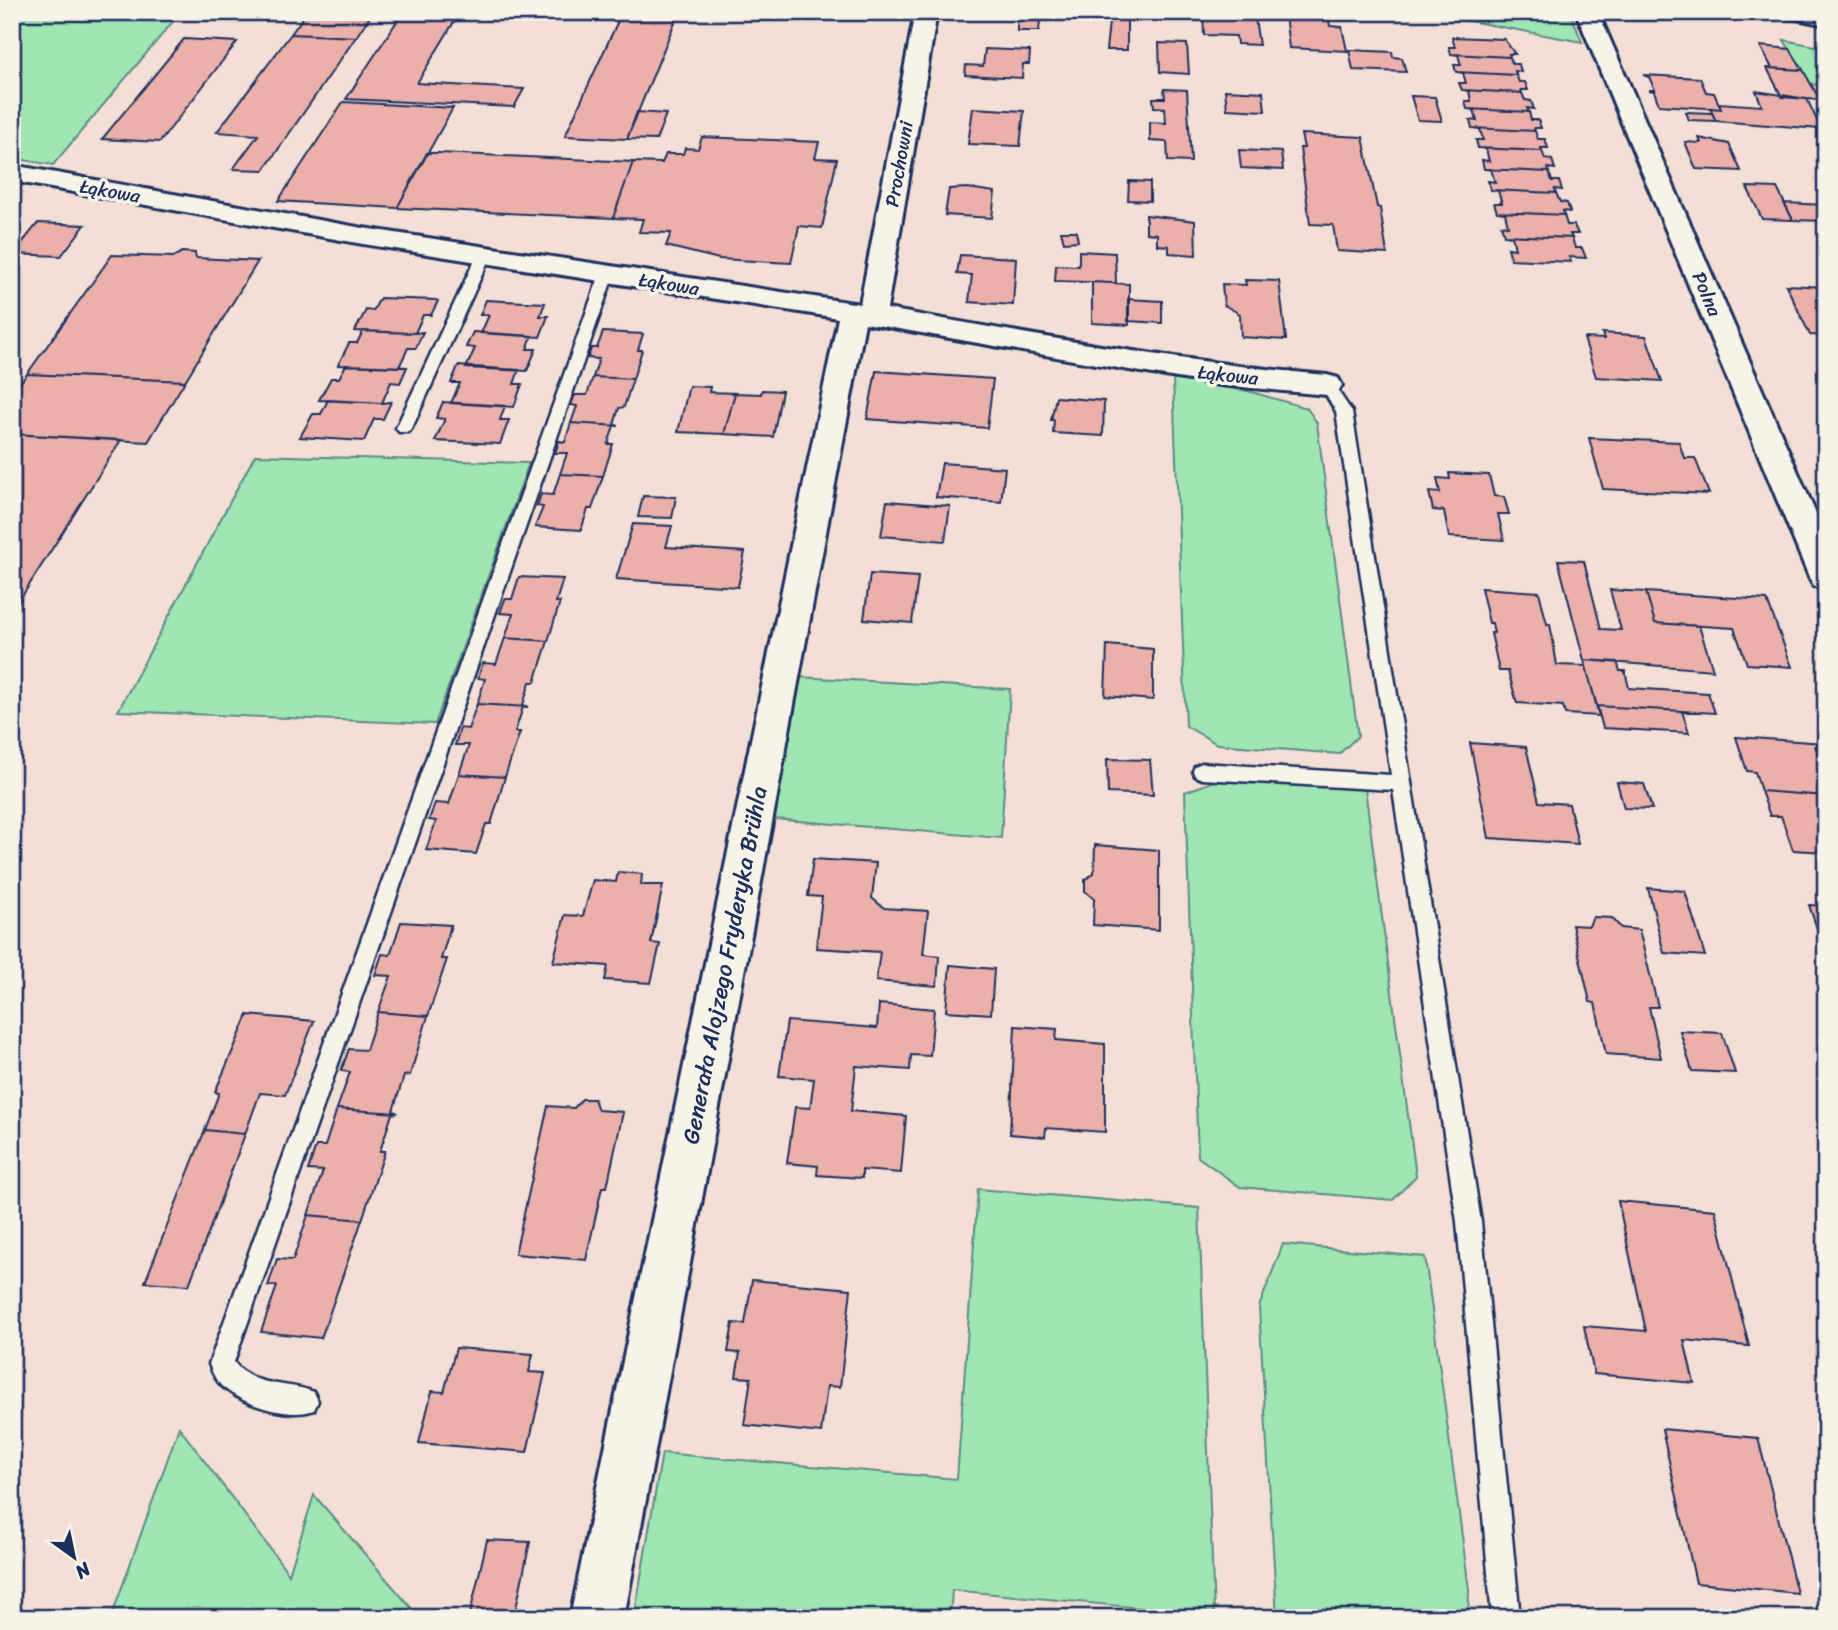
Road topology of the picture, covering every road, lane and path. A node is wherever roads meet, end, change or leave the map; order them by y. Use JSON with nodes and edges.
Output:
{"nodes":[{"id":1,"x":926,"y":12,"type":"edge"},
{"id":2,"x":1587,"y":12,"type":"edge"},
{"id":3,"x":1796,"y":12,"type":"edge"},
{"id":4,"x":1826,"y":18,"type":"edge"},
{"id":5,"x":12,"y":173,"type":"edge"},
{"id":6,"x":484,"y":255,"type":"junction"},
{"id":7,"x":607,"y":274,"type":"junction"},
{"id":8,"x":862,"y":314,"type":"junction"},
{"id":9,"x":1327,"y":385,"type":"joint"},
{"id":10,"x":404,"y":428,"type":"dead end"},
{"id":11,"x":1826,"y":577,"type":"edge"},
{"id":12,"x":1202,"y":771,"type":"dead end"},
{"id":13,"x":1401,"y":783,"type":"junction"},
{"id":14,"x":305,"y":1401,"type":"dead end"},
{"id":15,"x":597,"y":1618,"type":"edge"},
{"id":16,"x":1506,"y":1618,"type":"edge"}],
"edges":[{"from":1,"to":8,"type":"street","name":"Prochowni"},
{"from":2,"to":11,"type":"street","name":"Polna"},
{"from":3,"to":4,"type":"street"},
{"from":5,"to":6,"type":"street","name":"Łąkowa"},
{"from":6,"to":7,"type":"street","name":"Łąkowa"},
{"from":6,"to":10,"type":"lane"},
{"from":7,"to":8,"type":"street","name":"Łąkowa"},
{"from":7,"to":14,"type":"lane"},
{"from":8,"to":9,"type":"street","name":"Łąkowa"},
{"from":8,"to":15,"type":"street","name":"Generała Alojzego Fryderyka Brühla"},
{"from":9,"to":13,"type":"lane"},
{"from":12,"to":13,"type":"lane"},
{"from":13,"to":16,"type":"lane"}]}
